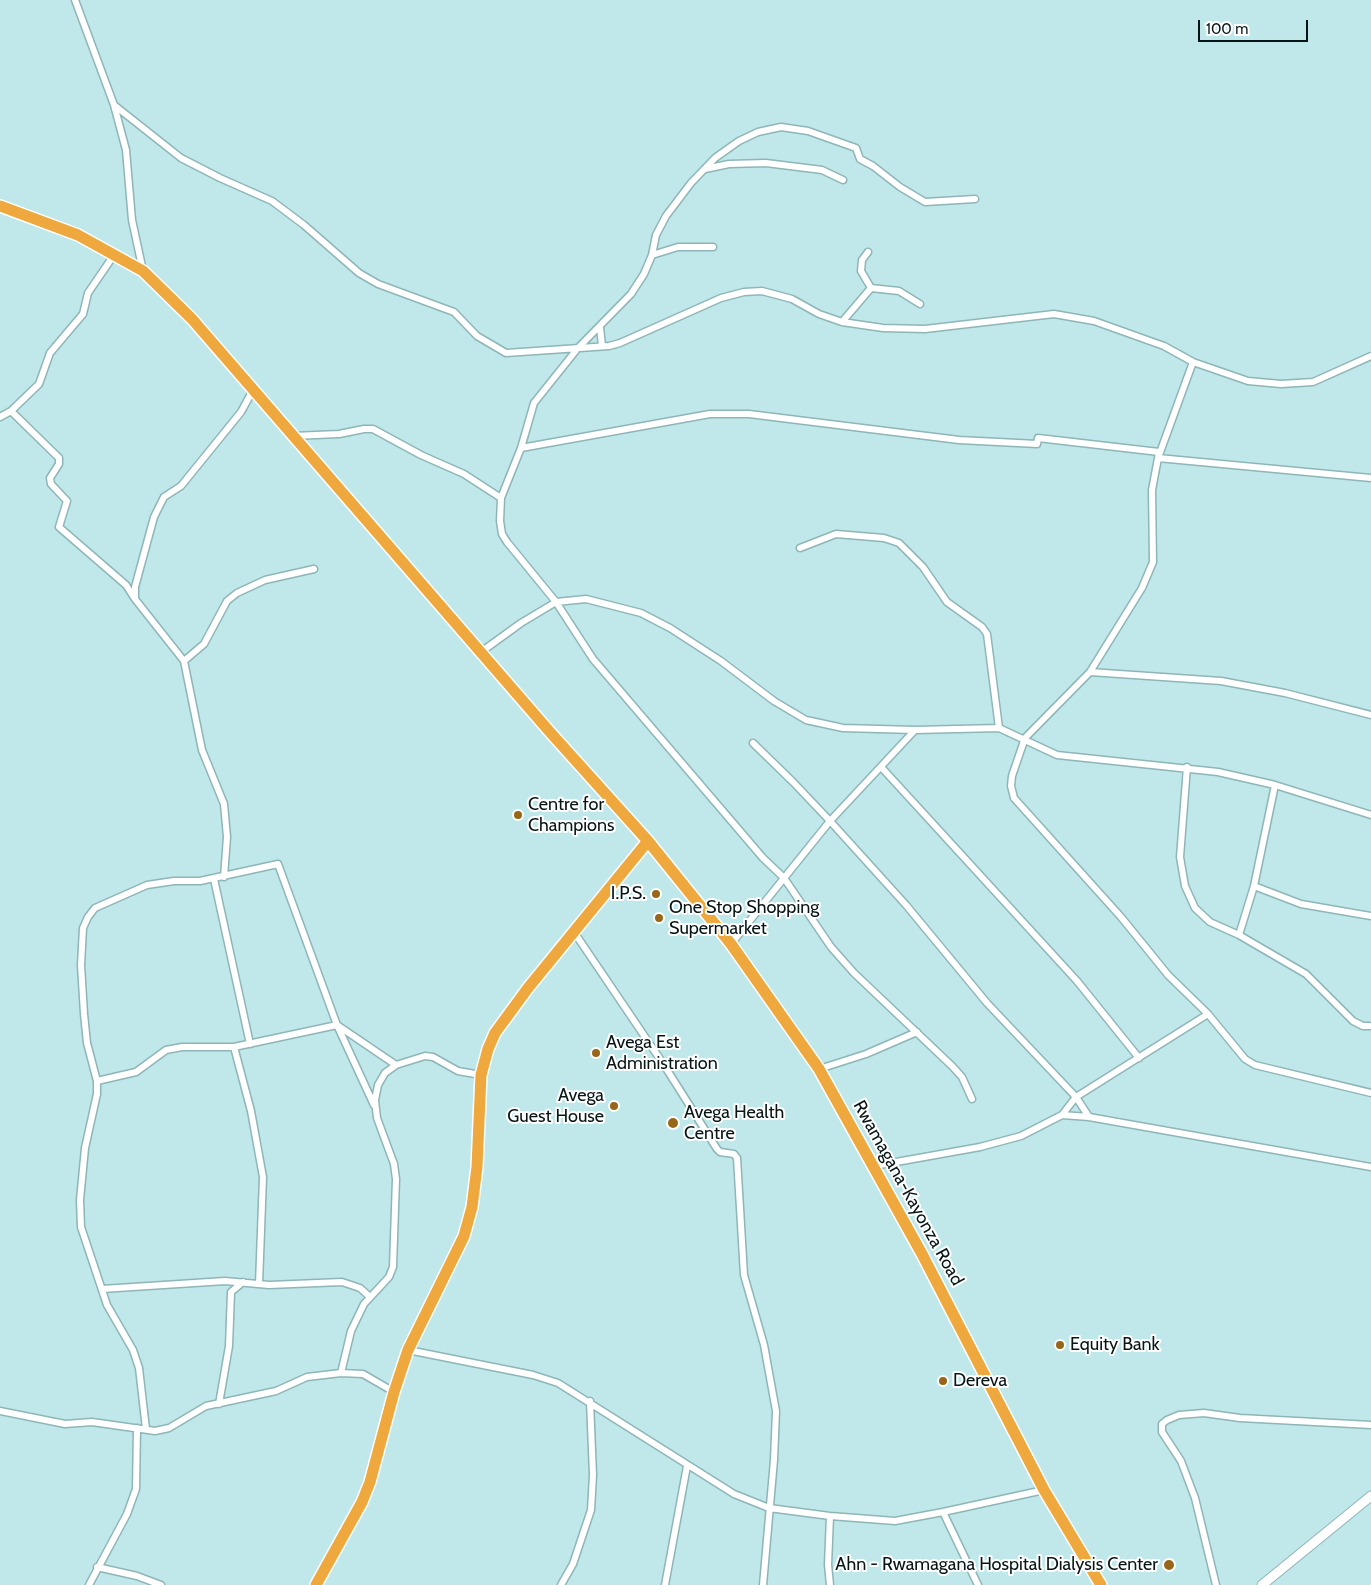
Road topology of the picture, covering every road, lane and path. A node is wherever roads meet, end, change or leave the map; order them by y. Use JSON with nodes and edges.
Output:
{"nodes":[{"id":1,"x":75,"y":0,"type":"edge"},
{"id":2,"x":114,"y":105,"type":"junction"},
{"id":3,"x":704,"y":170,"type":"junction"},
{"id":4,"x":843,"y":180,"type":"dead end"},
{"id":5,"x":975,"y":199,"type":"dead end"},
{"id":6,"x":0,"y":206,"type":"edge"},
{"id":7,"x":713,"y":247,"type":"dead end"},
{"id":8,"x":868,"y":252,"type":"dead end"},
{"id":9,"x":114,"y":255,"type":"junction"},
{"id":10,"x":652,"y":255,"type":"junction"},
{"id":11,"x":143,"y":271,"type":"junction"},
{"id":12,"x":871,"y":288,"type":"junction"},
{"id":13,"x":920,"y":304,"type":"dead end"},
{"id":14,"x":842,"y":322,"type":"junction"},
{"id":15,"x":600,"y":327,"type":"junction"},
{"id":16,"x":602,"y":346,"type":"junction"},
{"id":17,"x":578,"y":348,"type":"junction"},
{"id":18,"x":1371,"y":356,"type":"edge"},
{"id":19,"x":1193,"y":362,"type":"junction"},
{"id":20,"x":253,"y":390,"type":"junction"},
{"id":21,"x":11,"y":411,"type":"junction"},
{"id":22,"x":0,"y":417,"type":"edge"},
{"id":23,"x":292,"y":436,"type":"junction"},
{"id":24,"x":521,"y":448,"type":"junction"},
{"id":25,"x":1158,"y":458,"type":"junction"},
{"id":26,"x":1371,"y":478,"type":"edge"},
{"id":27,"x":501,"y":498,"type":"junction"},
{"id":28,"x":800,"y":548,"type":"dead end"},
{"id":29,"x":314,"y":569,"type":"dead end"},
{"id":30,"x":135,"y":599,"type":"junction"},
{"id":31,"x":556,"y":602,"type":"junction"},
{"id":32,"x":481,"y":652,"type":"junction"},
{"id":33,"x":184,"y":661,"type":"junction"},
{"id":34,"x":1090,"y":672,"type":"junction"},
{"id":35,"x":1371,"y":715,"type":"edge"},
{"id":36,"x":1000,"y":728,"type":"junction"},
{"id":37,"x":916,"y":730,"type":"junction"},
{"id":38,"x":1025,"y":738,"type":"junction"},
{"id":39,"x":753,"y":743,"type":"dead end"},
{"id":40,"x":882,"y":768,"type":"junction"},
{"id":41,"x":1187,"y":768,"type":"junction"},
{"id":42,"x":1275,"y":785,"type":"junction"},
{"id":43,"x":1371,"y":815,"type":"edge"},
{"id":44,"x":830,"y":821,"type":"junction"},
{"id":45,"x":648,"y":842,"type":"junction"},
{"id":46,"x":224,"y":877,"type":"junction"},
{"id":47,"x":214,"y":878,"type":"junction"},
{"id":48,"x":784,"y":878,"type":"junction"},
{"id":49,"x":1254,"y":886,"type":"junction"},
{"id":50,"x":1371,"y":916,"type":"edge"},
{"id":51,"x":574,"y":932,"type":"junction"},
{"id":52,"x":1239,"y":935,"type":"junction"},
{"id":53,"x":731,"y":944,"type":"junction"},
{"id":54,"x":1208,"y":1014,"type":"junction"},
{"id":55,"x":337,"y":1025,"type":"junction"},
{"id":56,"x":1371,"y":1026,"type":"edge"},
{"id":57,"x":917,"y":1032,"type":"junction"},
{"id":58,"x":250,"y":1044,"type":"junction"},
{"id":59,"x":234,"y":1047,"type":"junction"},
{"id":60,"x":1140,"y":1058,"type":"junction"},
{"id":61,"x":396,"y":1065,"type":"junction"},
{"id":62,"x":818,"y":1069,"type":"junction"},
{"id":63,"x":481,"y":1075,"type":"junction"},
{"id":64,"x":97,"y":1082,"type":"junction"},
{"id":65,"x":1371,"y":1093,"type":"edge"},
{"id":66,"x":1076,"y":1097,"type":"junction"},
{"id":67,"x":972,"y":1099,"type":"dead end"},
{"id":68,"x":376,"y":1109,"type":"junction"},
{"id":69,"x":1062,"y":1115,"type":"junction"},
{"id":70,"x":1089,"y":1116,"type":"junction"},
{"id":71,"x":874,"y":1166,"type":"junction"},
{"id":72,"x":1371,"y":1168,"type":"edge"},
{"id":73,"x":243,"y":1282,"type":"junction"},
{"id":74,"x":259,"y":1284,"type":"junction"},
{"id":75,"x":102,"y":1289,"type":"junction"},
{"id":76,"x":370,"y":1297,"type":"junction"},
{"id":77,"x":408,"y":1350,"type":"junction"},
{"id":78,"x":341,"y":1373,"type":"junction"},
{"id":79,"x":394,"y":1392,"type":"junction"},
{"id":80,"x":590,"y":1401,"type":"junction"},
{"id":81,"x":219,"y":1404,"type":"junction"},
{"id":82,"x":0,"y":1411,"type":"edge"},
{"id":83,"x":1371,"y":1425,"type":"edge"},
{"id":84,"x":138,"y":1428,"type":"junction"},
{"id":85,"x":146,"y":1430,"type":"junction"},
{"id":86,"x":687,"y":1466,"type":"junction"},
{"id":87,"x":1044,"y":1490,"type":"junction"},
{"id":88,"x":1371,"y":1496,"type":"edge"},
{"id":89,"x":769,"y":1508,"type":"junction"},
{"id":90,"x":943,"y":1512,"type":"junction"},
{"id":91,"x":830,"y":1516,"type":"junction"},
{"id":92,"x":97,"y":1567,"type":"junction"},
{"id":93,"x":89,"y":1585,"type":"edge"},
{"id":94,"x":161,"y":1585,"type":"edge"},
{"id":95,"x":316,"y":1585,"type":"edge"},
{"id":96,"x":560,"y":1585,"type":"edge"},
{"id":97,"x":665,"y":1585,"type":"edge"},
{"id":98,"x":763,"y":1585,"type":"edge"},
{"id":99,"x":830,"y":1585,"type":"edge"},
{"id":100,"x":978,"y":1585,"type":"edge"},
{"id":101,"x":1101,"y":1585,"type":"edge"},
{"id":102,"x":1216,"y":1585,"type":"edge"},
{"id":103,"x":1262,"y":1585,"type":"edge"}],
"edges":[{"from":1,"to":2,"type":"street"},
{"from":2,"to":11,"type":"street"},
{"from":2,"to":17,"type":"street"},
{"from":3,"to":4,"type":"street"},
{"from":3,"to":5,"type":"street"},
{"from":3,"to":10,"type":"street"},
{"from":6,"to":9,"type":"highway","name":"Rwamagana-Kayonza Road"},
{"from":7,"to":10,"type":"street"},
{"from":8,"to":12,"type":"street"},
{"from":9,"to":11,"type":"highway","name":"Rwamagana-Kayonza Road"},
{"from":9,"to":21,"type":"street"},
{"from":10,"to":15,"type":"street"},
{"from":11,"to":20,"type":"highway","name":"Rwamagana-Kayonza Road"},
{"from":12,"to":13,"type":"street"},
{"from":12,"to":14,"type":"street"},
{"from":14,"to":16,"type":"street"},
{"from":14,"to":19,"type":"street"},
{"from":15,"to":16,"type":"street"},
{"from":15,"to":17,"type":"street"},
{"from":16,"to":17,"type":"street"},
{"from":17,"to":24,"type":"street"},
{"from":18,"to":19,"type":"street"},
{"from":19,"to":25,"type":"street"},
{"from":20,"to":23,"type":"highway","name":"Rwamagana-Kayonza Road"},
{"from":20,"to":30,"type":"street"},
{"from":21,"to":22,"type":"street"},
{"from":21,"to":30,"type":"street"},
{"from":23,"to":27,"type":"street"},
{"from":23,"to":32,"type":"highway","name":"Rwamagana-Kayonza Road"},
{"from":24,"to":25,"type":"street"},
{"from":24,"to":27,"type":"street"},
{"from":25,"to":26,"type":"street"},
{"from":25,"to":34,"type":"street"},
{"from":27,"to":31,"type":"street"},
{"from":28,"to":36,"type":"street"},
{"from":29,"to":33,"type":"street"},
{"from":30,"to":33,"type":"street"},
{"from":31,"to":32,"type":"street"},
{"from":31,"to":37,"type":"street"},
{"from":31,"to":48,"type":"street"},
{"from":32,"to":45,"type":"highway","name":"Rwamagana-Kayonza Road"},
{"from":33,"to":46,"type":"street"},
{"from":34,"to":35,"type":"street"},
{"from":34,"to":38,"type":"street"},
{"from":36,"to":37,"type":"street"},
{"from":36,"to":38,"type":"street"},
{"from":37,"to":40,"type":"street"},
{"from":38,"to":41,"type":"street"},
{"from":38,"to":54,"type":"street"},
{"from":39,"to":44,"type":"street"},
{"from":40,"to":44,"type":"street"},
{"from":40,"to":60,"type":"street"},
{"from":41,"to":42,"type":"street"},
{"from":41,"to":52,"type":"street"},
{"from":42,"to":43,"type":"street"},
{"from":42,"to":49,"type":"street"},
{"from":44,"to":48,"type":"street"},
{"from":44,"to":66,"type":"street"},
{"from":45,"to":51,"type":"highway"},
{"from":45,"to":53,"type":"highway","name":"Rwamagana-Kayonza Road"},
{"from":46,"to":47,"type":"street"},
{"from":46,"to":55,"type":"street"},
{"from":47,"to":58,"type":"street"},
{"from":47,"to":64,"type":"street"},
{"from":48,"to":53,"type":"street"},
{"from":48,"to":57,"type":"street"},
{"from":49,"to":50,"type":"street"},
{"from":49,"to":52,"type":"street"},
{"from":51,"to":63,"type":"highway"},
{"from":51,"to":89,"type":"street"},
{"from":52,"to":56,"type":"street"},
{"from":53,"to":62,"type":"highway","name":"Rwamagana-Kayonza Road"},
{"from":54,"to":60,"type":"street"},
{"from":54,"to":65,"type":"street"},
{"from":55,"to":58,"type":"street"},
{"from":55,"to":61,"type":"street"},
{"from":55,"to":68,"type":"street"},
{"from":57,"to":62,"type":"street"},
{"from":57,"to":67,"type":"street"},
{"from":58,"to":59,"type":"street"},
{"from":59,"to":64,"type":"street"},
{"from":59,"to":74,"type":"street"},
{"from":60,"to":66,"type":"street"},
{"from":61,"to":63,"type":"street"},
{"from":61,"to":68,"type":"street"},
{"from":62,"to":71,"type":"highway","name":"Rwamagana-Kayonza Road"},
{"from":63,"to":77,"type":"highway"},
{"from":64,"to":75,"type":"street"},
{"from":66,"to":69,"type":"street"},
{"from":66,"to":70,"type":"street"},
{"from":68,"to":76,"type":"street"},
{"from":69,"to":70,"type":"street"},
{"from":69,"to":71,"type":"street"},
{"from":70,"to":72,"type":"street"},
{"from":71,"to":87,"type":"highway","name":"Rwamagana-Kayonza Road"},
{"from":73,"to":74,"type":"street"},
{"from":73,"to":75,"type":"street"},
{"from":73,"to":81,"type":"street"},
{"from":74,"to":76,"type":"street"},
{"from":75,"to":85,"type":"street"},
{"from":76,"to":78,"type":"street"},
{"from":77,"to":79,"type":"highway"},
{"from":77,"to":80,"type":"street"},
{"from":78,"to":79,"type":"street"},
{"from":78,"to":81,"type":"street"},
{"from":79,"to":95,"type":"highway"},
{"from":80,"to":86,"type":"street"},
{"from":80,"to":96,"type":"street"},
{"from":81,"to":85,"type":"street"},
{"from":82,"to":84,"type":"street"},
{"from":83,"to":102,"type":"street"},
{"from":84,"to":85,"type":"street"},
{"from":84,"to":92,"type":"street"},
{"from":86,"to":89,"type":"street"},
{"from":86,"to":97,"type":"street"},
{"from":87,"to":90,"type":"street"},
{"from":87,"to":101,"type":"highway","name":"Rwamagana-Kayonza Road"},
{"from":88,"to":103,"type":"main road"},
{"from":89,"to":91,"type":"street"},
{"from":89,"to":98,"type":"street"},
{"from":90,"to":91,"type":"street"},
{"from":90,"to":100,"type":"street"},
{"from":91,"to":99,"type":"street"},
{"from":92,"to":93,"type":"street"},
{"from":92,"to":94,"type":"street"}]}
